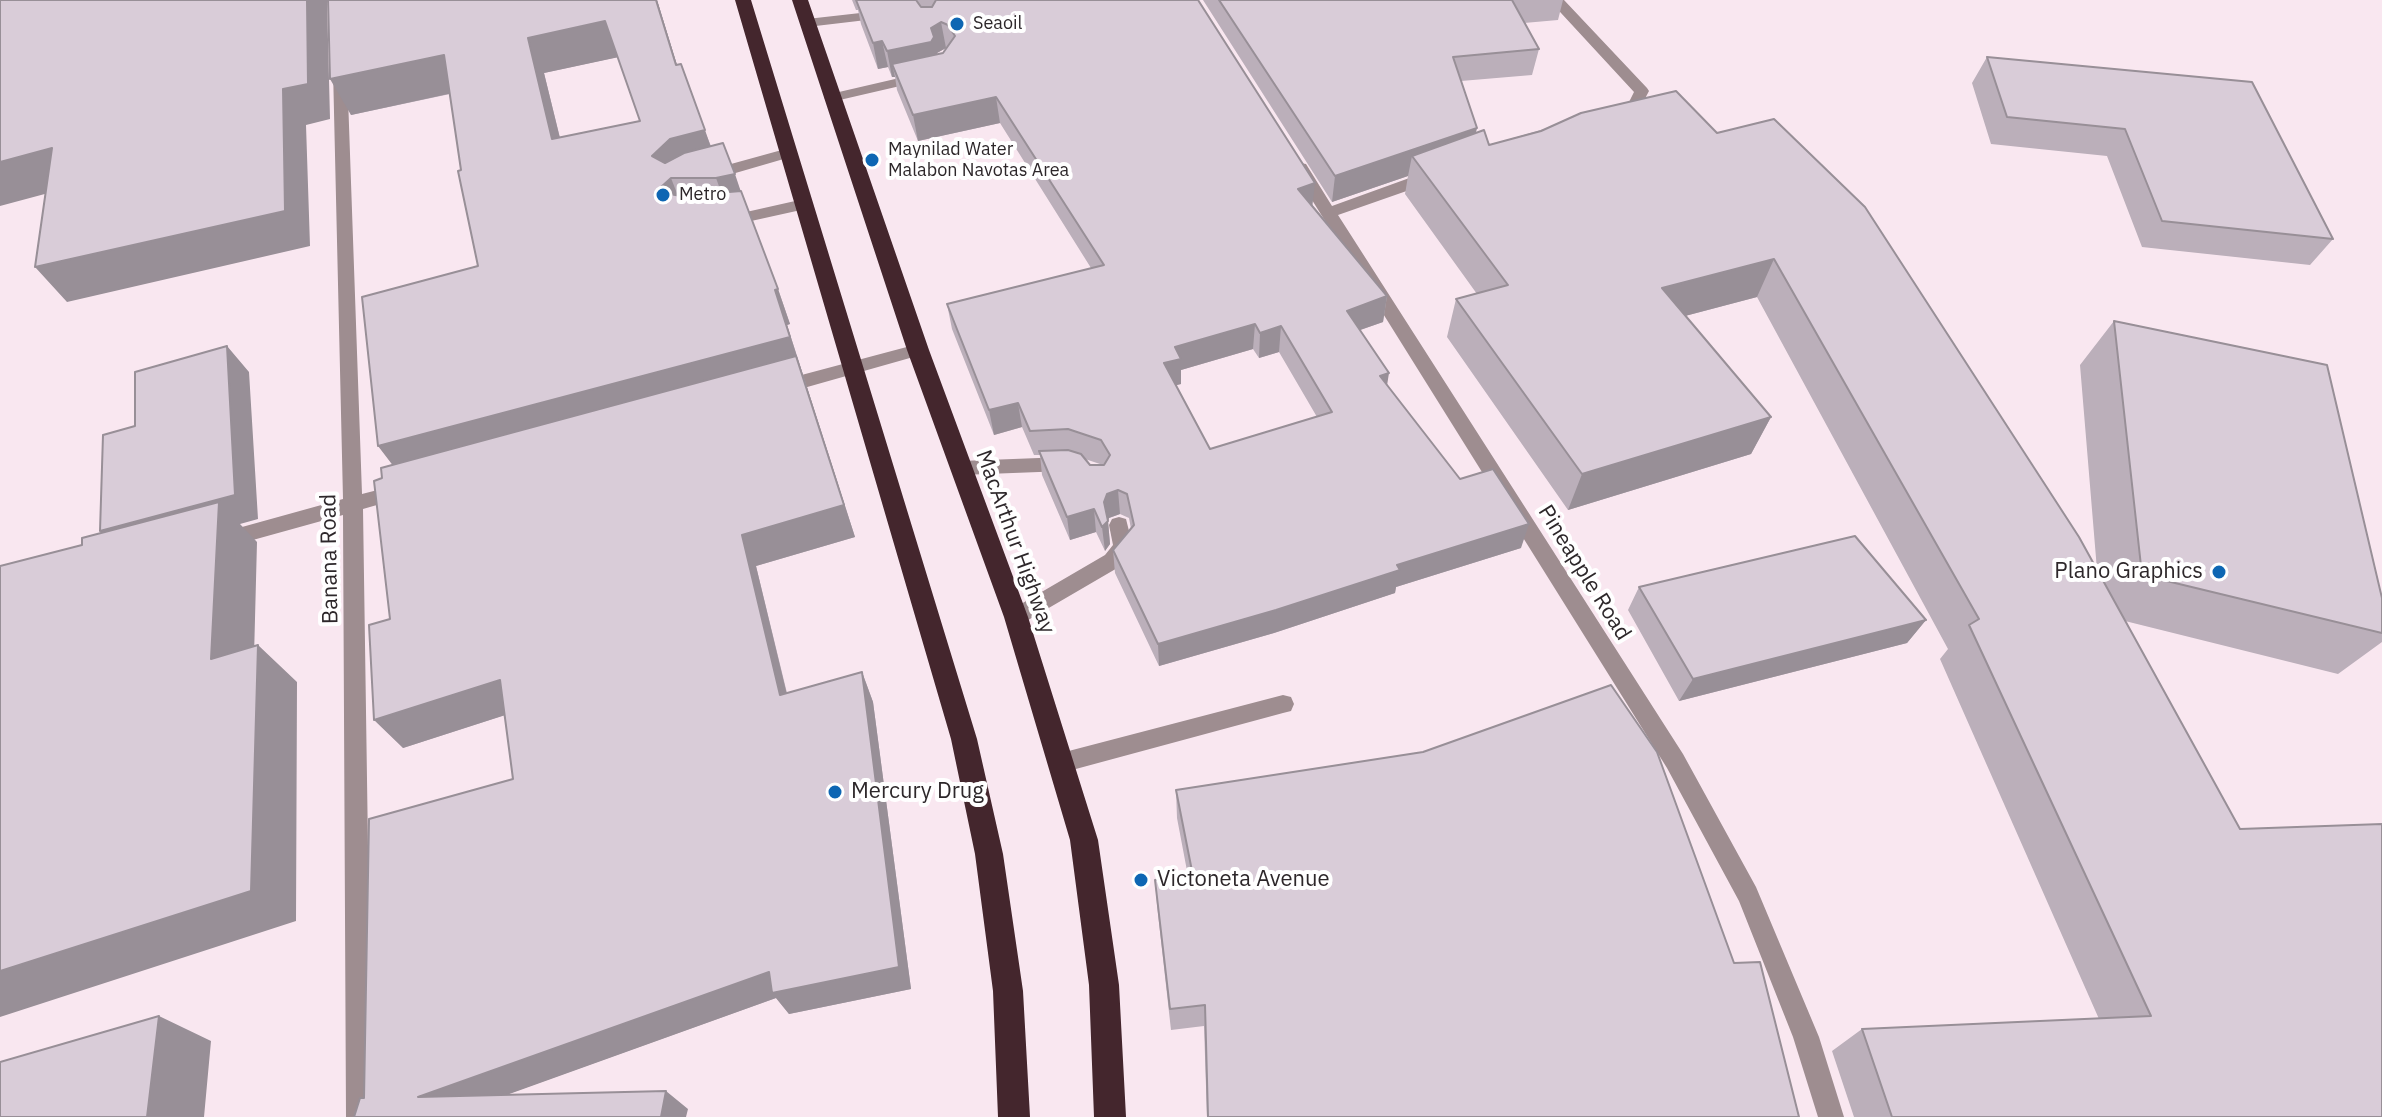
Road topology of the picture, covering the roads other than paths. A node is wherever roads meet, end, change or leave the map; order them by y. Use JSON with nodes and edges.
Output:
{"nodes":[{"id":1,"x":743,"y":0,"type":"edge"},
{"id":2,"x":1556,"y":0,"type":"edge"},
{"id":3,"x":803,"y":12,"type":"edge"},
{"id":4,"x":896,"y":13,"type":"edge"},
{"id":5,"x":339,"y":47,"type":"edge"},
{"id":6,"x":942,"y":73,"type":"edge"},
{"id":7,"x":831,"y":98,"type":"junction"},
{"id":8,"x":1606,"y":115,"type":"edge"},
{"id":9,"x":1285,"y":146,"type":"edge"},
{"id":10,"x":789,"y":153,"type":"junction"},
{"id":11,"x":1445,"y":171,"type":"edge"},
{"id":12,"x":690,"y":182,"type":"edge"},
{"id":13,"x":804,"y":204,"type":"junction"},
{"id":14,"x":1328,"y":213,"type":"junction"},
{"id":15,"x":711,"y":224,"type":"edge"},
{"id":16,"x":918,"y":350,"type":"junction"},
{"id":17,"x":853,"y":368,"type":"junction"},
{"id":18,"x":757,"y":394,"type":"edge"},
{"id":19,"x":1083,"y":466,"type":"edge"},
{"id":20,"x":961,"y":468,"type":"junction"},
{"id":21,"x":413,"y":488,"type":"edge"},
{"id":22,"x":353,"y":504,"type":"junction"},
{"id":23,"x":1119,"y":525,"type":"dead end"},
{"id":24,"x":200,"y":547,"type":"edge"},
{"id":25,"x":1016,"y":617,"type":"junction"},
{"id":26,"x":1283,"y":704,"type":"dead end"},
{"id":27,"x":1061,"y":763,"type":"junction"},
{"id":28,"x":359,"y":1117,"type":"edge"},
{"id":29,"x":1014,"y":1117,"type":"edge"},
{"id":30,"x":1110,"y":1117,"type":"edge"},
{"id":31,"x":1831,"y":1117,"type":"edge"}],
"edges":[{"from":1,"to":10,"type":"highway"},
{"from":2,"to":8,"type":"street"},
{"from":3,"to":4,"type":"street"},
{"from":3,"to":7,"type":"highway","name":"MacArthur Highway"},
{"from":5,"to":22,"type":"street","name":"Banana Road"},
{"from":6,"to":7,"type":"street"},
{"from":7,"to":16,"type":"highway","name":"MacArthur Highway"},
{"from":9,"to":14,"type":"street","name":"Pineapple Road"},
{"from":10,"to":12,"type":"street"},
{"from":10,"to":13,"type":"highway"},
{"from":11,"to":14,"type":"street"},
{"from":13,"to":15,"type":"street"},
{"from":13,"to":17,"type":"highway"},
{"from":14,"to":31,"type":"street","name":"Pineapple Road"},
{"from":16,"to":17,"type":"street"},
{"from":16,"to":20,"type":"highway","name":"MacArthur Highway"},
{"from":17,"to":18,"type":"street"},
{"from":17,"to":29,"type":"highway"},
{"from":19,"to":20,"type":"street"},
{"from":20,"to":25,"type":"highway","name":"MacArthur Highway"},
{"from":21,"to":22,"type":"street"},
{"from":22,"to":24,"type":"street"},
{"from":22,"to":28,"type":"street","name":"Banana Road"},
{"from":23,"to":25,"type":"street"},
{"from":25,"to":27,"type":"highway","name":"MacArthur Highway"},
{"from":26,"to":27,"type":"street"},
{"from":27,"to":30,"type":"highway","name":"MacArthur Highway"}]}
